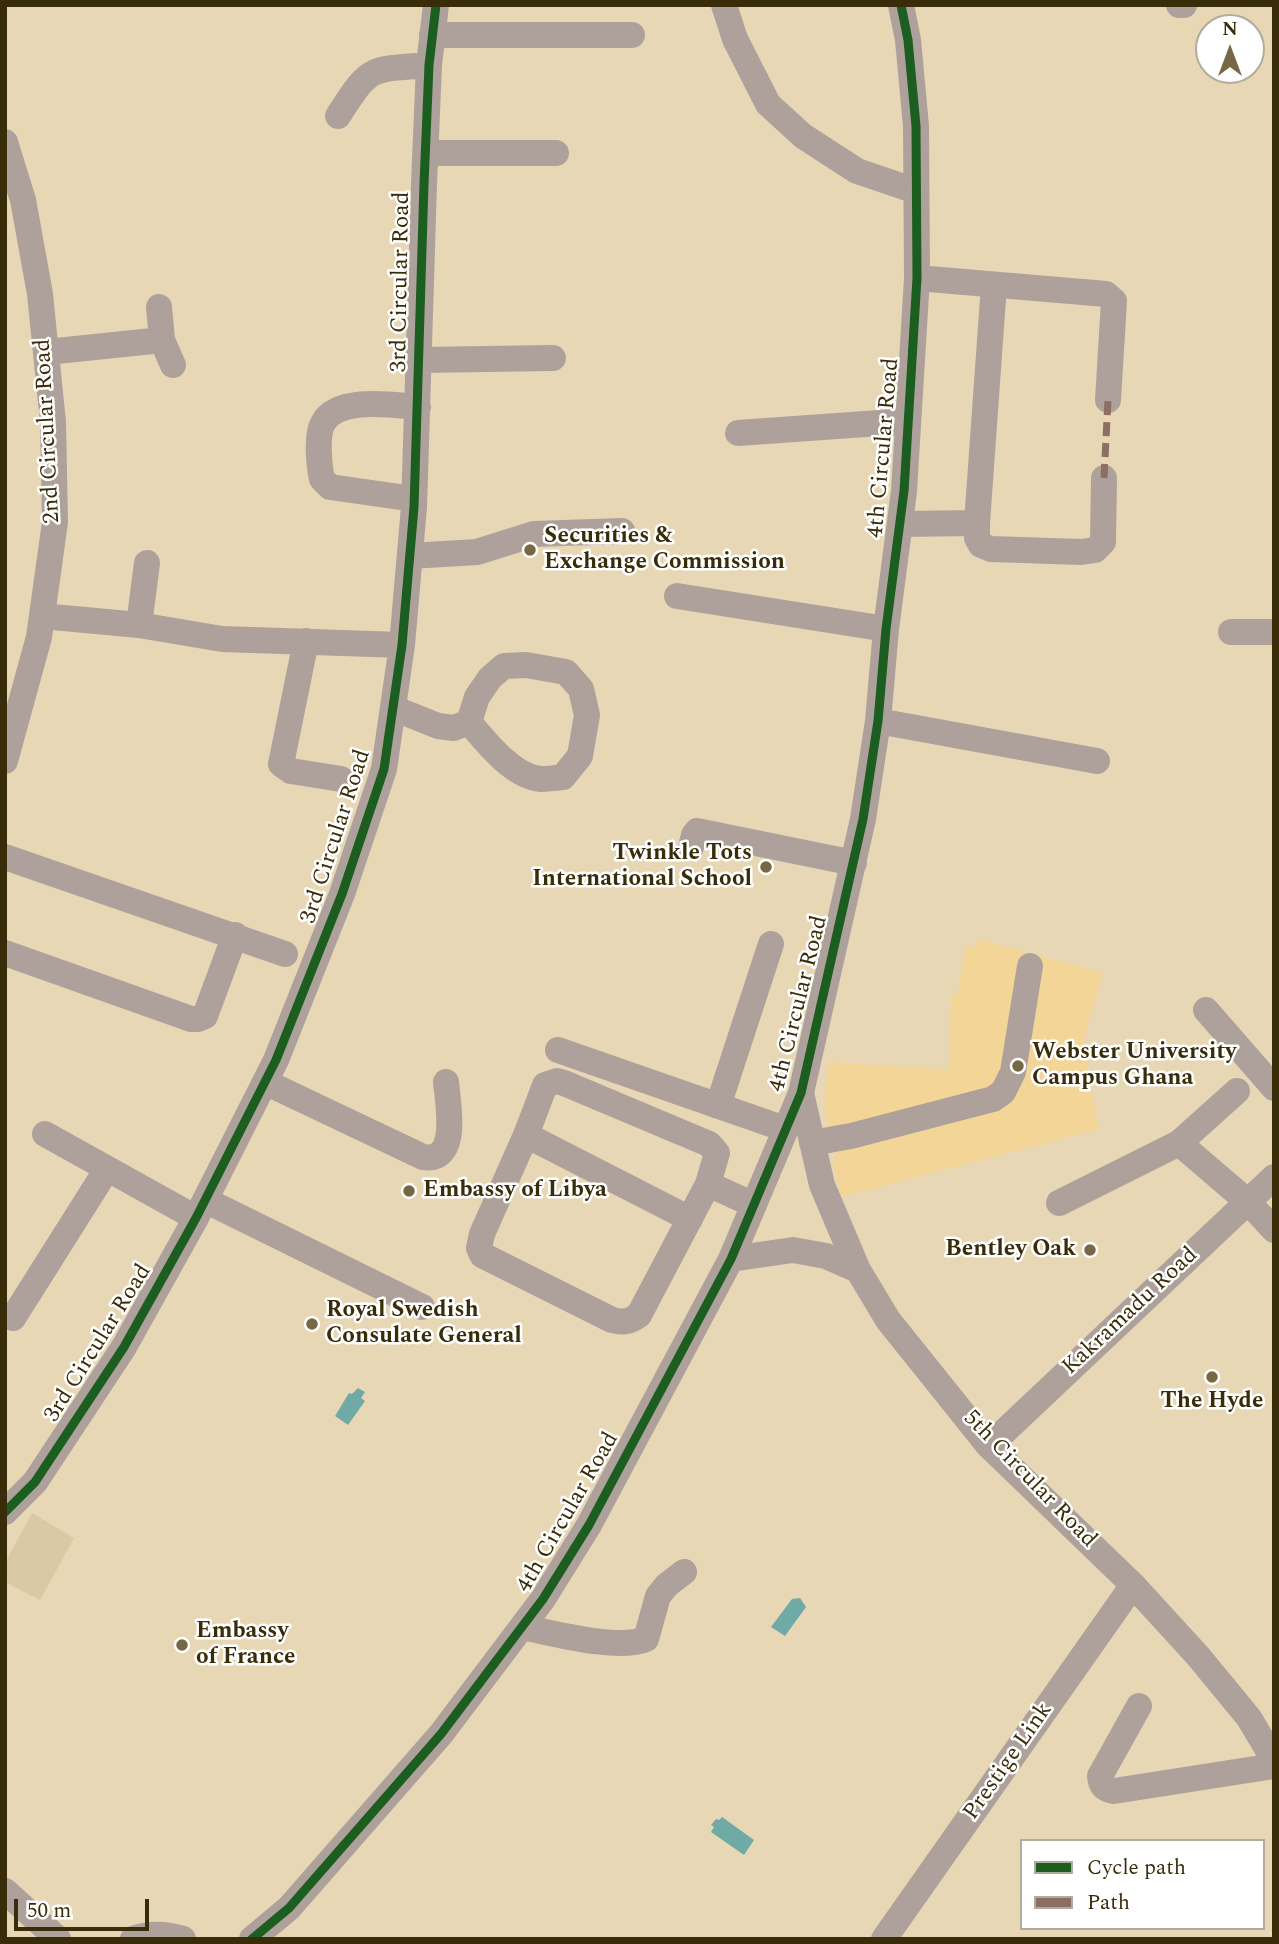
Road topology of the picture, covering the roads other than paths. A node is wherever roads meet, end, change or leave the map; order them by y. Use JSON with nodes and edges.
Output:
{"nodes":[{"id":1,"x":436,"y":5,"type":"edge"},
{"id":2,"x":724,"y":5,"type":"edge"},
{"id":3,"x":901,"y":5,"type":"edge"},
{"id":4,"x":1179,"y":5,"type":"edge"},
{"id":5,"x":1184,"y":5,"type":"edge"},
{"id":6,"x":432,"y":35,"type":"junction"},
{"id":7,"x":632,"y":35,"type":"dead end"},
{"id":8,"x":429,"y":65,"type":"junction"},
{"id":9,"x":338,"y":116,"type":"dead end"},
{"id":10,"x":5,"y":142,"type":"edge"},
{"id":11,"x":426,"y":153,"type":"junction"},
{"id":12,"x":556,"y":153,"type":"dead end"},
{"id":13,"x":916,"y":191,"type":"junction"},
{"id":14,"x":917,"y":278,"type":"junction"},
{"id":15,"x":994,"y":285,"type":"junction"},
{"id":16,"x":159,"y":306,"type":"dead end"},
{"id":17,"x":162,"y":340,"type":"junction"},
{"id":18,"x":47,"y":352,"type":"junction"},
{"id":19,"x":553,"y":358,"type":"dead end"},
{"id":20,"x":420,"y":360,"type":"junction"},
{"id":21,"x":173,"y":365,"type":"dead end"},
{"id":22,"x":1108,"y":400,"type":"dead end"},
{"id":23,"x":418,"y":407,"type":"junction"},
{"id":24,"x":908,"y":421,"type":"junction"},
{"id":25,"x":738,"y":433,"type":"dead end"},
{"id":26,"x":1104,"y":478,"type":"dead end"},
{"id":27,"x":414,"y":499,"type":"junction"},
{"id":28,"x":977,"y":523,"type":"junction"},
{"id":29,"x":900,"y":524,"type":"junction"},
{"id":30,"x":622,"y":531,"type":"dead end"},
{"id":31,"x":410,"y":556,"type":"junction"},
{"id":32,"x":148,"y":563,"type":"dead end"},
{"id":33,"x":677,"y":596,"type":"dead end"},
{"id":34,"x":42,"y":616,"type":"junction"},
{"id":35,"x":139,"y":625,"type":"junction"},
{"id":36,"x":886,"y":629,"type":"junction"},
{"id":37,"x":1231,"y":632,"type":"dead end"},
{"id":38,"x":1274,"y":632,"type":"edge"},
{"id":39,"x":306,"y":641,"type":"junction"},
{"id":40,"x":402,"y":645,"type":"junction"},
{"id":41,"x":393,"y":708,"type":"junction"},
{"id":42,"x":469,"y":722,"type":"junction"},
{"id":43,"x":878,"y":722,"type":"junction"},
{"id":44,"x":5,"y":761,"type":"edge"},
{"id":45,"x":1097,"y":761,"type":"dead end"},
{"id":46,"x":341,"y":779,"type":"dead end"},
{"id":47,"x":691,"y":846,"type":"dead end"},
{"id":48,"x":5,"y":857,"type":"edge"},
{"id":49,"x":854,"y":863,"type":"junction"},
{"id":50,"x":235,"y":935,"type":"junction"},
{"id":51,"x":771,"y":944,"type":"dead end"},
{"id":52,"x":5,"y":953,"type":"edge"},
{"id":53,"x":285,"y":954,"type":"dead end"},
{"id":54,"x":1030,"y":966,"type":"dead end"},
{"id":55,"x":1206,"y":1010,"type":"dead end"},
{"id":56,"x":558,"y":1050,"type":"dead end"},
{"id":57,"x":265,"y":1082,"type":"junction"},
{"id":58,"x":446,"y":1082,"type":"dead end"},
{"id":59,"x":1274,"y":1088,"type":"edge"},
{"id":60,"x":1237,"y":1091,"type":"dead end"},
{"id":61,"x":800,"y":1093,"type":"junction"},
{"id":62,"x":718,"y":1106,"type":"junction"},
{"id":63,"x":785,"y":1129,"type":"junction"},
{"id":64,"x":45,"y":1134,"type":"dead end"},
{"id":65,"x":526,"y":1135,"type":"junction"},
{"id":66,"x":812,"y":1143,"type":"junction"},
{"id":67,"x":1179,"y":1143,"type":"junction"},
{"id":68,"x":107,"y":1169,"type":"junction"},
{"id":69,"x":1274,"y":1177,"type":"edge"},
{"id":70,"x":708,"y":1184,"type":"junction"},
{"id":71,"x":1248,"y":1202,"type":"junction"},
{"id":72,"x":1059,"y":1203,"type":"dead end"},
{"id":73,"x":754,"y":1205,"type":"junction"},
{"id":74,"x":200,"y":1209,"type":"junction"},
{"id":75,"x":690,"y":1219,"type":"junction"},
{"id":76,"x":1274,"y":1230,"type":"edge"},
{"id":77,"x":731,"y":1259,"type":"junction"},
{"id":78,"x":858,"y":1270,"type":"junction"},
{"id":79,"x":422,"y":1307,"type":"dead end"},
{"id":80,"x":13,"y":1318,"type":"dead end"},
{"id":81,"x":989,"y":1446,"type":"junction"},
{"id":82,"x":5,"y":1512,"type":"edge"},
{"id":83,"x":684,"y":1572,"type":"dead end"},
{"id":84,"x":1133,"y":1585,"type":"junction"},
{"id":85,"x":522,"y":1627,"type":"junction"},
{"id":86,"x":1139,"y":1706,"type":"dead end"},
{"id":87,"x":1274,"y":1760,"type":"edge"},
{"id":88,"x":1274,"y":1766,"type":"edge"},
{"id":89,"x":5,"y":1891,"type":"edge"},
{"id":90,"x":63,"y":1938,"type":"edge"},
{"id":91,"x":268,"y":1938,"type":"edge"},
{"id":92,"x":133,"y":1939,"type":"edge"},
{"id":93,"x":183,"y":1939,"type":"edge"},
{"id":94,"x":884,"y":1939,"type":"edge"}],
"edges":[{"from":1,"to":6,"type":"street","name":"3rd Circular Road"},
{"from":2,"to":13,"type":"street"},
{"from":3,"to":13,"type":"street","name":"4th Circular Road"},
{"from":4,"to":5,"type":"street"},
{"from":6,"to":7,"type":"street"},
{"from":6,"to":8,"type":"street","name":"3rd Circular Road"},
{"from":8,"to":9,"type":"street"},
{"from":8,"to":11,"type":"street","name":"3rd Circular Road"},
{"from":10,"to":18,"type":"street","name":"2nd Circular Road"},
{"from":11,"to":12,"type":"street"},
{"from":11,"to":20,"type":"street","name":"3rd Circular Road"},
{"from":13,"to":14,"type":"street","name":"4th Circular Road"},
{"from":14,"to":15,"type":"street"},
{"from":14,"to":24,"type":"street","name":"4th Circular Road"},
{"from":15,"to":22,"type":"street"},
{"from":15,"to":28,"type":"street"},
{"from":16,"to":17,"type":"street"},
{"from":17,"to":18,"type":"street"},
{"from":17,"to":21,"type":"street"},
{"from":18,"to":34,"type":"street","name":"2nd Circular Road"},
{"from":19,"to":20,"type":"street"},
{"from":20,"to":23,"type":"street","name":"3rd Circular Road"},
{"from":23,"to":27,"type":"street","name":"3rd Circular Road"},
{"from":23,"to":27,"type":"street"},
{"from":24,"to":25,"type":"street"},
{"from":24,"to":29,"type":"street","name":"4th Circular Road"},
{"from":26,"to":28,"type":"street"},
{"from":27,"to":31,"type":"street","name":"3rd Circular Road"},
{"from":28,"to":29,"type":"street"},
{"from":29,"to":36,"type":"street","name":"4th Circular Road"},
{"from":30,"to":31,"type":"street"},
{"from":31,"to":40,"type":"street","name":"3rd Circular Road"},
{"from":32,"to":35,"type":"street"},
{"from":33,"to":36,"type":"street"},
{"from":34,"to":35,"type":"street"},
{"from":34,"to":44,"type":"street","name":"2nd Circular Road"},
{"from":35,"to":39,"type":"street"},
{"from":36,"to":43,"type":"street","name":"4th Circular Road"},
{"from":37,"to":38,"type":"street"},
{"from":39,"to":40,"type":"street"},
{"from":39,"to":46,"type":"street"},
{"from":40,"to":41,"type":"street","name":"3rd Circular Road"},
{"from":41,"to":42,"type":"street"},
{"from":41,"to":57,"type":"street","name":"3rd Circular Road"},
{"from":42,"to":42,"type":"street"},
{"from":43,"to":45,"type":"street"},
{"from":43,"to":49,"type":"street","name":"4th Circular Road"},
{"from":47,"to":49,"type":"street"},
{"from":48,"to":50,"type":"street"},
{"from":49,"to":61,"type":"street","name":"4th Circular Road"},
{"from":50,"to":52,"type":"street"},
{"from":50,"to":53,"type":"street"},
{"from":51,"to":62,"type":"street"},
{"from":54,"to":66,"type":"street"},
{"from":55,"to":59,"type":"street"},
{"from":56,"to":62,"type":"street"},
{"from":57,"to":58,"type":"street"},
{"from":57,"to":74,"type":"street","name":"3rd Circular Road"},
{"from":60,"to":67,"type":"street"},
{"from":61,"to":63,"type":"street","name":"4th Circular Road"},
{"from":61,"to":66,"type":"street","name":"5th Circular Road"},
{"from":62,"to":63,"type":"street"},
{"from":63,"to":73,"type":"street","name":"4th Circular Road"},
{"from":64,"to":68,"type":"street"},
{"from":65,"to":70,"type":"street"},
{"from":65,"to":75,"type":"street"},
{"from":65,"to":75,"type":"street"},
{"from":66,"to":78,"type":"street","name":"5th Circular Road"},
{"from":67,"to":71,"type":"street"},
{"from":67,"to":72,"type":"street"},
{"from":68,"to":74,"type":"street"},
{"from":68,"to":80,"type":"street"},
{"from":69,"to":71,"type":"street","name":"Kakramadu Road"},
{"from":70,"to":73,"type":"street"},
{"from":70,"to":75,"type":"street"},
{"from":71,"to":76,"type":"street"},
{"from":71,"to":81,"type":"street","name":"Kakramadu Road"},
{"from":73,"to":77,"type":"street","name":"4th Circular Road"},
{"from":74,"to":79,"type":"street"},
{"from":74,"to":82,"type":"street","name":"3rd Circular Road"},
{"from":77,"to":78,"type":"street"},
{"from":77,"to":85,"type":"street","name":"4th Circular Road"},
{"from":78,"to":81,"type":"street","name":"5th Circular Road"},
{"from":81,"to":84,"type":"street","name":"5th Circular Road"},
{"from":83,"to":85,"type":"street"},
{"from":84,"to":87,"type":"street","name":"5th Circular Road"},
{"from":84,"to":94,"type":"street","name":"Prestige Link"},
{"from":85,"to":91,"type":"street","name":"4th Circular Road"},
{"from":86,"to":88,"type":"street"},
{"from":89,"to":90,"type":"street"},
{"from":92,"to":93,"type":"street"}]}
